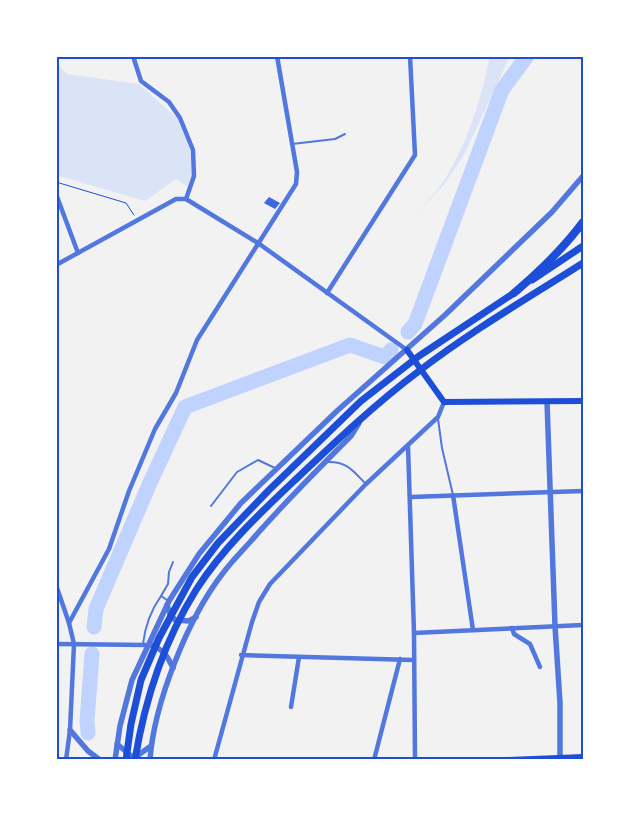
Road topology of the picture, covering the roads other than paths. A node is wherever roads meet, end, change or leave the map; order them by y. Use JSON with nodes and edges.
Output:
{"nodes":[{"id":1,"x":133,"y":56,"type":"edge"},
{"id":2,"x":277,"y":56,"type":"edge"},
{"id":3,"x":410,"y":56,"type":"edge"},
{"id":4,"x":345,"y":134,"type":"dead end"},
{"id":5,"x":292,"y":144,"type":"junction"},
{"id":6,"x":583,"y":176,"type":"edge"},
{"id":7,"x":56,"y":194,"type":"edge"},
{"id":8,"x":186,"y":199,"type":"junction"},
{"id":9,"x":583,"y":222,"type":"edge"},
{"id":10,"x":258,"y":243,"type":"junction"},
{"id":11,"x":583,"y":246,"type":"edge"},
{"id":12,"x":78,"y":253,"type":"junction"},
{"id":13,"x":583,"y":263,"type":"edge"},
{"id":14,"x":56,"y":265,"type":"edge"},
{"id":15,"x":327,"y":293,"type":"junction"},
{"id":16,"x":514,"y":293,"type":"junction"},
{"id":17,"x":407,"y":350,"type":"junction"},
{"id":18,"x":444,"y":402,"type":"junction"},
{"id":19,"x":547,"y":402,"type":"junction"},
{"id":20,"x":583,"y":402,"type":"edge"},
{"id":21,"x":363,"y":417,"type":"junction"},
{"id":22,"x":438,"y":417,"type":"junction"},
{"id":23,"x":408,"y":446,"type":"junction"},
{"id":24,"x":324,"y":463,"type":"junction"},
{"id":25,"x":277,"y":469,"type":"junction"},
{"id":26,"x":366,"y":484,"type":"junction"},
{"id":27,"x":583,"y":491,"type":"edge"},
{"id":28,"x":551,"y":492,"type":"junction"},
{"id":29,"x":453,"y":495,"type":"junction"},
{"id":30,"x":411,"y":497,"type":"junction"},
{"id":31,"x":211,"y":506,"type":"dead end"},
{"id":32,"x":173,"y":562,"type":"dead end"},
{"id":33,"x":56,"y":585,"type":"edge"},
{"id":34,"x":161,"y":596,"type":"junction"},
{"id":35,"x":168,"y":603,"type":"junction"},
{"id":36,"x":196,"y":617,"type":"junction"},
{"id":37,"x":69,"y":624,"type":"junction"},
{"id":38,"x":583,"y":625,"type":"edge"},
{"id":39,"x":556,"y":626,"type":"junction"},
{"id":40,"x":512,"y":628,"type":"junction"},
{"id":41,"x":473,"y":630,"type":"junction"},
{"id":42,"x":414,"y":633,"type":"junction"},
{"id":43,"x":56,"y":644,"type":"edge"},
{"id":44,"x":74,"y":644,"type":"junction"},
{"id":45,"x":146,"y":645,"type":"junction"},
{"id":46,"x":242,"y":656,"type":"junction"},
{"id":47,"x":298,"y":657,"type":"junction"},
{"id":48,"x":400,"y":660,"type":"junction"},
{"id":49,"x":413,"y":660,"type":"junction"},
{"id":50,"x":540,"y":667,"type":"dead end"},
{"id":51,"x":173,"y":668,"type":"junction"},
{"id":52,"x":291,"y":708,"type":"dead end"},
{"id":53,"x":70,"y":730,"type":"junction"},
{"id":54,"x":118,"y":744,"type":"junction"},
{"id":55,"x":151,"y":746,"type":"junction"},
{"id":56,"x":583,"y":757,"type":"edge"},
{"id":57,"x":134,"y":759,"type":"edge"},
{"id":58,"x":560,"y":759,"type":"edge"},
{"id":59,"x":66,"y":760,"type":"edge"},
{"id":60,"x":100,"y":760,"type":"edge"},
{"id":61,"x":115,"y":760,"type":"edge"},
{"id":62,"x":126,"y":760,"type":"edge"},
{"id":63,"x":150,"y":760,"type":"edge"},
{"id":64,"x":214,"y":760,"type":"edge"},
{"id":65,"x":374,"y":760,"type":"edge"},
{"id":66,"x":415,"y":760,"type":"edge"},
{"id":67,"x":506,"y":760,"type":"edge"}],
"edges":[{"from":1,"to":8,"type":"street"},
{"from":2,"to":5,"type":"street"},
{"from":3,"to":15,"type":"street"},
{"from":4,"to":5,"type":"lane"},
{"from":5,"to":10,"type":"street"},
{"from":6,"to":17,"type":"street"},
{"from":7,"to":12,"type":"street"},
{"from":8,"to":10,"type":"street"},
{"from":8,"to":12,"type":"street"},
{"from":9,"to":16,"type":"highway"},
{"from":10,"to":15,"type":"street"},
{"from":10,"to":37,"type":"street"},
{"from":11,"to":16,"type":"main road"},
{"from":12,"to":14,"type":"street"},
{"from":13,"to":21,"type":"main road"},
{"from":15,"to":17,"type":"street"},
{"from":16,"to":62,"type":"main road"},
{"from":17,"to":18,"type":"main road"},
{"from":17,"to":25,"type":"street"},
{"from":18,"to":19,"type":"main road"},
{"from":18,"to":22,"type":"street"},
{"from":19,"to":20,"type":"main road"},
{"from":19,"to":28,"type":"street"},
{"from":21,"to":24,"type":"street"},
{"from":21,"to":57,"type":"main road"},
{"from":22,"to":23,"type":"street"},
{"from":22,"to":29,"type":"lane"},
{"from":23,"to":26,"type":"street"},
{"from":23,"to":30,"type":"street"},
{"from":24,"to":26,"type":"lane"},
{"from":24,"to":36,"type":"street"},
{"from":25,"to":31,"type":"lane"},
{"from":25,"to":35,"type":"street"},
{"from":26,"to":46,"type":"street"},
{"from":27,"to":28,"type":"street"},
{"from":28,"to":29,"type":"street"},
{"from":28,"to":39,"type":"street"},
{"from":29,"to":30,"type":"street"},
{"from":29,"to":41,"type":"street"},
{"from":30,"to":42,"type":"street"},
{"from":32,"to":34,"type":"lane"},
{"from":33,"to":37,"type":"street"},
{"from":34,"to":35,"type":"lane"},
{"from":34,"to":45,"type":"lane"},
{"from":35,"to":36,"type":"street"},
{"from":35,"to":45,"type":"street"},
{"from":36,"to":51,"type":"street"},
{"from":37,"to":44,"type":"street"},
{"from":38,"to":39,"type":"street"},
{"from":39,"to":40,"type":"street"},
{"from":39,"to":58,"type":"street"},
{"from":40,"to":41,"type":"street"},
{"from":40,"to":50,"type":"street"},
{"from":41,"to":42,"type":"street"},
{"from":42,"to":49,"type":"street"},
{"from":43,"to":44,"type":"street"},
{"from":44,"to":45,"type":"street"},
{"from":44,"to":53,"type":"street"},
{"from":45,"to":51,"type":"street"},
{"from":45,"to":54,"type":"street"},
{"from":46,"to":47,"type":"street"},
{"from":46,"to":64,"type":"street"},
{"from":47,"to":48,"type":"street"},
{"from":47,"to":52,"type":"street"},
{"from":48,"to":49,"type":"street"},
{"from":48,"to":65,"type":"street"},
{"from":49,"to":66,"type":"street"},
{"from":51,"to":55,"type":"street"},
{"from":53,"to":59,"type":"street"},
{"from":53,"to":60,"type":"street"},
{"from":54,"to":57,"type":"street"},
{"from":54,"to":61,"type":"street"},
{"from":55,"to":57,"type":"street"},
{"from":55,"to":63,"type":"street"},
{"from":56,"to":58,"type":"main road"},
{"from":58,"to":67,"type":"main road"}]}
